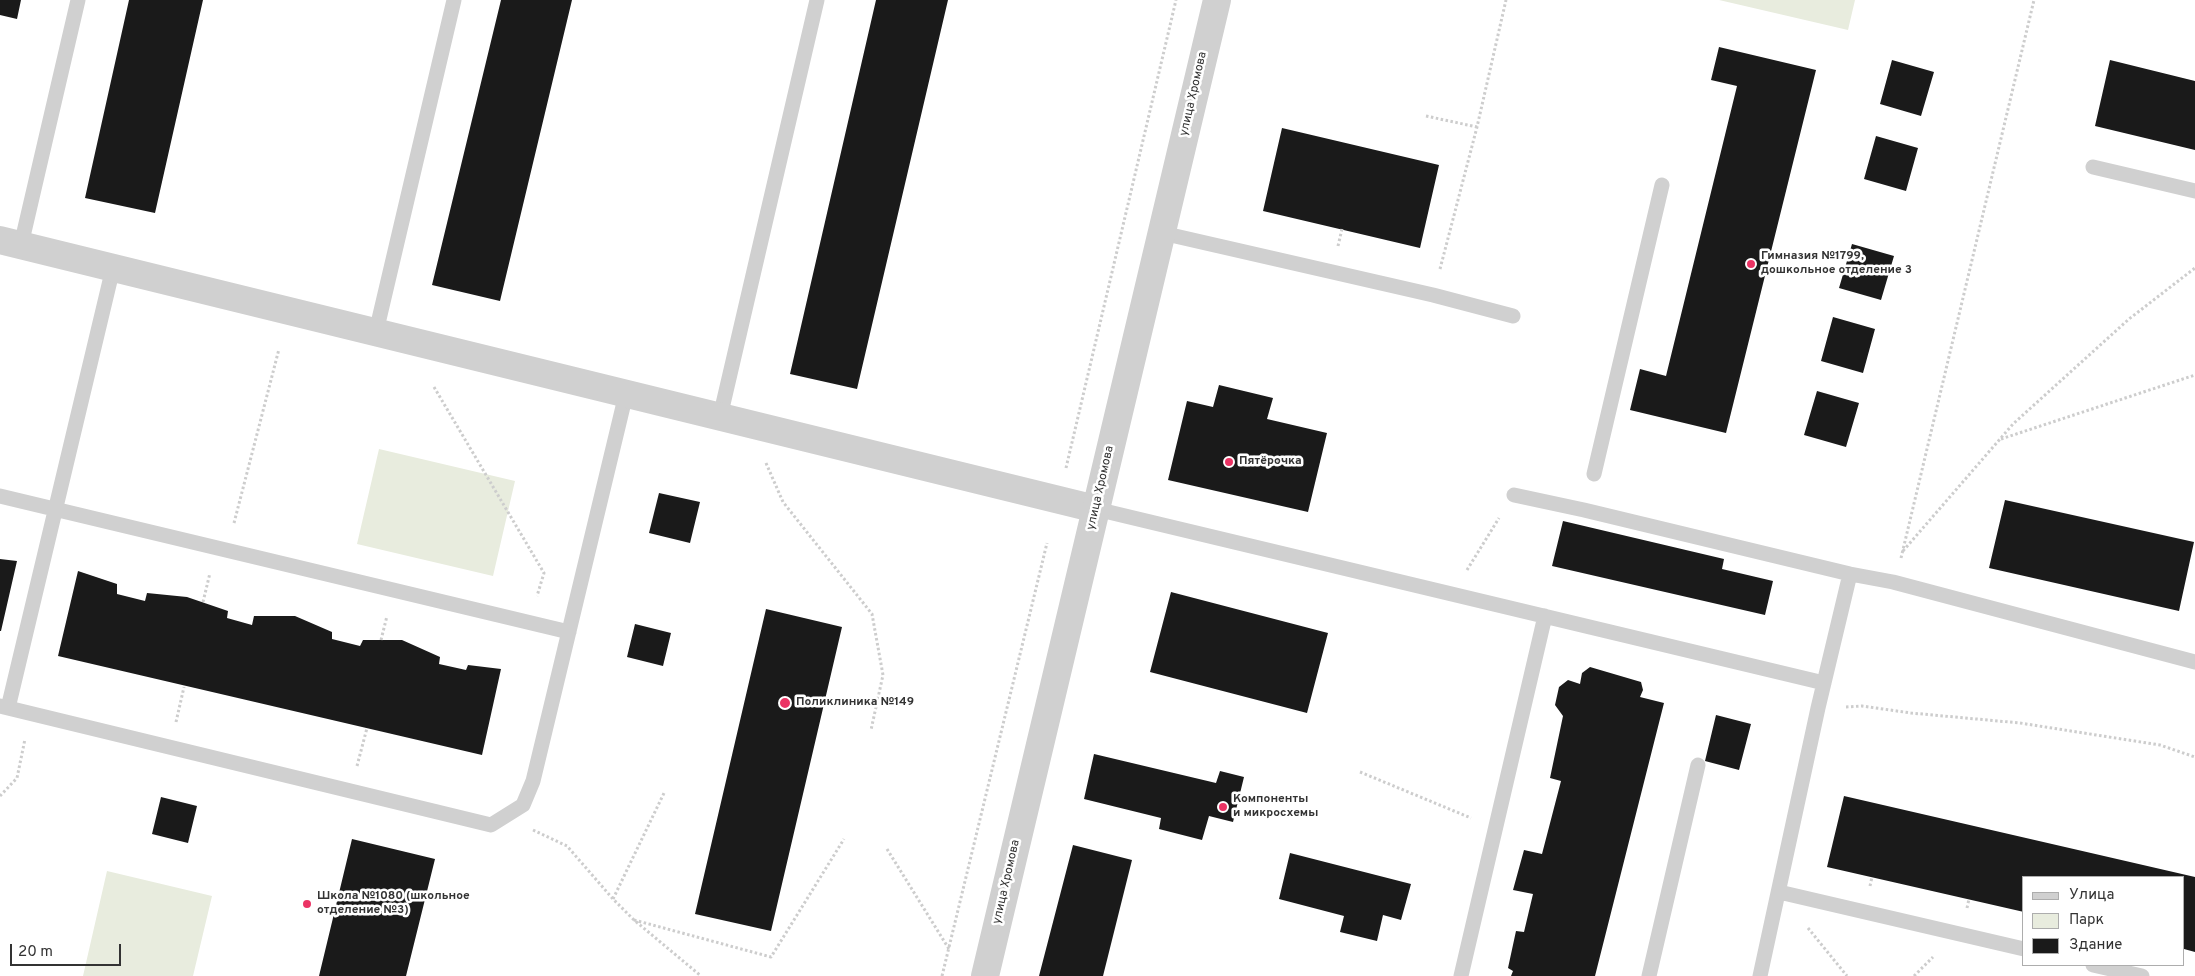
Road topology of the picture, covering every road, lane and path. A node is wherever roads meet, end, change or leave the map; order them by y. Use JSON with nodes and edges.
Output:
{"nodes":[{"id":1,"x":78,"y":0,"type":"edge"},
{"id":2,"x":454,"y":0,"type":"edge"},
{"id":3,"x":816,"y":0,"type":"edge"},
{"id":4,"x":1176,"y":0,"type":"edge"},
{"id":5,"x":1217,"y":0,"type":"edge"},
{"id":6,"x":1506,"y":0,"type":"edge"},
{"id":7,"x":2034,"y":0,"type":"edge"},
{"id":8,"x":1426,"y":116,"type":"dead end"},
{"id":9,"x":1477,"y":127,"type":"junction"},
{"id":10,"x":2093,"y":167,"type":"dead end"},
{"id":11,"x":1662,"y":186,"type":"dead end"},
{"id":12,"x":2195,"y":191,"type":"edge"},
{"id":13,"x":1162,"y":233,"type":"junction"},
{"id":14,"x":11,"y":243,"type":"edge"},
{"id":15,"x":112,"y":268,"type":"junction"},
{"id":16,"x":2195,"y":268,"type":"edge"},
{"id":17,"x":1433,"y":295,"type":"junction"},
{"id":18,"x":1513,"y":316,"type":"dead end"},
{"id":19,"x":376,"y":332,"type":"junction"},
{"id":20,"x":279,"y":349,"type":"dead end"},
{"id":21,"x":2195,"y":375,"type":"edge"},
{"id":22,"x":434,"y":387,"type":"dead end"},
{"id":23,"x":626,"y":394,"type":"junction"},
{"id":24,"x":720,"y":417,"type":"junction"},
{"id":25,"x":754,"y":425,"type":"junction"},
{"id":26,"x":2000,"y":439,"type":"junction"},
{"id":27,"x":1066,"y":469,"type":"dead end"},
{"id":28,"x":1594,"y":474,"type":"dead end"},
{"id":29,"x":1514,"y":495,"type":"joint"},
{"id":30,"x":0,"y":496,"type":"edge"},
{"id":31,"x":54,"y":509,"type":"junction"},
{"id":32,"x":1096,"y":509,"type":"junction"},
{"id":33,"x":1047,"y":543,"type":"dead end"},
{"id":34,"x":227,"y":550,"type":"junction"},
{"id":35,"x":1902,"y":552,"type":"junction"},
{"id":36,"x":1850,"y":574,"type":"junction"},
{"id":37,"x":1893,"y":582,"type":"junction"},
{"id":38,"x":1452,"y":594,"type":"junction"},
{"id":39,"x":1545,"y":616,"type":"junction"},
{"id":40,"x":529,"y":623,"type":"junction"},
{"id":41,"x":569,"y":632,"type":"junction"},
{"id":42,"x":2195,"y":662,"type":"edge"},
{"id":43,"x":1824,"y":683,"type":"junction"},
{"id":44,"x":184,"y":686,"type":"dead end"},
{"id":45,"x":4,"y":707,"type":"edge"},
{"id":46,"x":1818,"y":708,"type":"junction"},
{"id":47,"x":31,"y":714,"type":"junction"},
{"id":48,"x":367,"y":728,"type":"dead end"},
{"id":49,"x":871,"y":730,"type":"dead end"},
{"id":50,"x":170,"y":747,"type":"junction"},
{"id":51,"x":2195,"y":758,"type":"edge"},
{"id":52,"x":1698,"y":765,"type":"dead end"},
{"id":53,"x":1360,"y":772,"type":"dead end"},
{"id":54,"x":350,"y":791,"type":"junction"},
{"id":55,"x":665,"y":792,"type":"dead end"},
{"id":56,"x":0,"y":796,"type":"edge"},
{"id":57,"x":505,"y":817,"type":"junction"},
{"id":58,"x":1496,"y":828,"type":"junction"},
{"id":59,"x":844,"y":839,"type":"dead end"},
{"id":60,"x":887,"y":849,"type":"dead end"},
{"id":61,"x":1779,"y":892,"type":"junction"},
{"id":62,"x":613,"y":899,"type":"junction"},
{"id":63,"x":634,"y":920,"type":"junction"},
{"id":64,"x":2022,"y":949,"type":"edge"},
{"id":65,"x":949,"y":950,"type":"junction"},
{"id":66,"x":2097,"y":966,"type":"edge"},
{"id":67,"x":701,"y":976,"type":"edge"},
{"id":68,"x":942,"y":976,"type":"edge"},
{"id":69,"x":985,"y":976,"type":"edge"},
{"id":70,"x":1461,"y":976,"type":"edge"},
{"id":71,"x":1649,"y":976,"type":"edge"},
{"id":72,"x":1760,"y":976,"type":"edge"},
{"id":73,"x":1847,"y":976,"type":"edge"},
{"id":74,"x":2142,"y":976,"type":"edge"}],
"edges":[{"from":1,"to":14,"type":"lane"},
{"from":2,"to":19,"type":"lane"},
{"from":3,"to":24,"type":"lane"},
{"from":4,"to":27,"type":"path"},
{"from":5,"to":13,"type":"street","name":"улица Хромова"},
{"from":6,"to":9,"type":"path"},
{"from":7,"to":35,"type":"path"},
{"from":8,"to":9,"type":"path"},
{"from":9,"to":17,"type":"path"},
{"from":10,"to":12,"type":"lane"},
{"from":11,"to":28,"type":"lane"},
{"from":13,"to":17,"type":"lane"},
{"from":13,"to":32,"type":"street","name":"улица Хромова"},
{"from":14,"to":15,"type":"street"},
{"from":15,"to":19,"type":"street"},
{"from":15,"to":31,"type":"lane"},
{"from":16,"to":26,"type":"path"},
{"from":17,"to":18,"type":"lane"},
{"from":19,"to":23,"type":"street"},
{"from":20,"to":34,"type":"path"},
{"from":21,"to":26,"type":"path"},
{"from":22,"to":40,"type":"path"},
{"from":23,"to":24,"type":"street"},
{"from":23,"to":41,"type":"lane"},
{"from":24,"to":25,"type":"street"},
{"from":25,"to":32,"type":"street"},
{"from":25,"to":49,"type":"path"},
{"from":26,"to":35,"type":"path"},
{"from":29,"to":36,"type":"lane"},
{"from":29,"to":38,"type":"path"},
{"from":30,"to":31,"type":"lane"},
{"from":31,"to":34,"type":"lane"},
{"from":31,"to":45,"type":"lane"},
{"from":32,"to":38,"type":"lane"},
{"from":32,"to":69,"type":"street","name":"улица Хромова"},
{"from":33,"to":65,"type":"path"},
{"from":34,"to":40,"type":"lane"},
{"from":35,"to":37,"type":"path"},
{"from":36,"to":37,"type":"lane"},
{"from":36,"to":43,"type":"lane"},
{"from":37,"to":42,"type":"lane"},
{"from":38,"to":39,"type":"lane"},
{"from":39,"to":43,"type":"lane"},
{"from":39,"to":58,"type":"lane"},
{"from":40,"to":41,"type":"lane"},
{"from":41,"to":57,"type":"lane"},
{"from":43,"to":46,"type":"lane"},
{"from":44,"to":50,"type":"path"},
{"from":45,"to":47,"type":"lane"},
{"from":46,"to":51,"type":"path"},
{"from":46,"to":61,"type":"lane"},
{"from":47,"to":50,"type":"lane"},
{"from":47,"to":56,"type":"path"},
{"from":48,"to":54,"type":"path"},
{"from":50,"to":54,"type":"lane"},
{"from":52,"to":71,"type":"lane"},
{"from":53,"to":58,"type":"path"},
{"from":54,"to":57,"type":"lane"},
{"from":55,"to":62,"type":"path"},
{"from":57,"to":62,"type":"path"},
{"from":58,"to":70,"type":"lane"},
{"from":59,"to":63,"type":"path"},
{"from":60,"to":65,"type":"path"},
{"from":61,"to":64,"type":"lane"},
{"from":61,"to":72,"type":"lane"},
{"from":61,"to":73,"type":"path"},
{"from":62,"to":63,"type":"path"},
{"from":63,"to":67,"type":"path"},
{"from":65,"to":68,"type":"path"},
{"from":66,"to":74,"type":"lane"}]}
